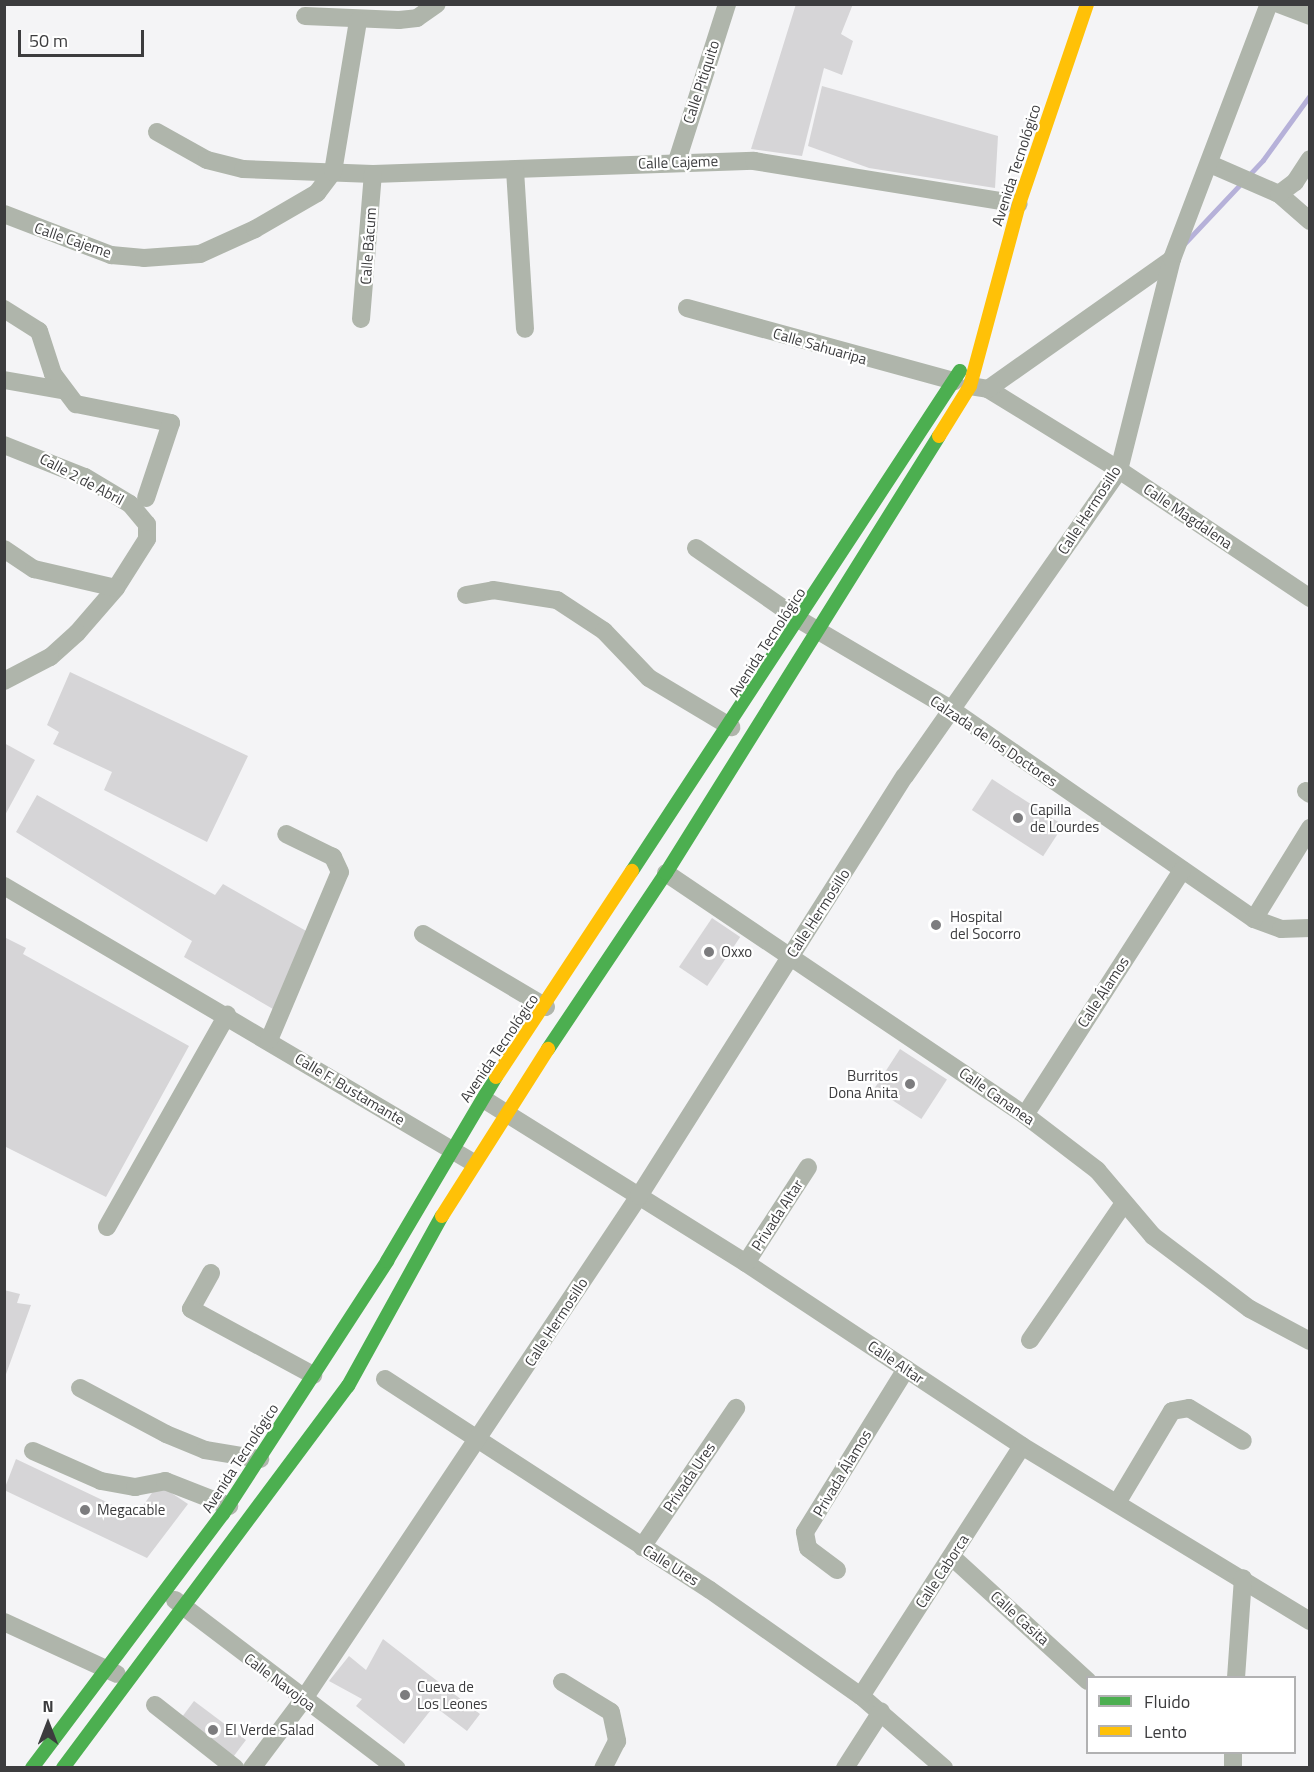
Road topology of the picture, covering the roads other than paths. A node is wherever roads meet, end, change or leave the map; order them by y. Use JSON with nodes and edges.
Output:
{"nodes":[{"id":1,"x":436,"y":4,"type":"edge"},
{"id":2,"x":727,"y":4,"type":"edge"},
{"id":3,"x":1087,"y":4,"type":"edge"},
{"id":4,"x":1269,"y":4,"type":"edge"},
{"id":5,"x":1279,"y":4,"type":"edge"},
{"id":6,"x":305,"y":16,"type":"dead end"},
{"id":7,"x":1310,"y":16,"type":"edge"},
{"id":8,"x":358,"y":21,"type":"junction"},
{"id":9,"x":157,"y":132,"type":"dead end"},
{"id":10,"x":1310,"y":159,"type":"edge"},
{"id":11,"x":677,"y":161,"type":"junction"},
{"id":12,"x":1210,"y":164,"type":"junction"},
{"id":13,"x":515,"y":170,"type":"junction"},
{"id":14,"x":333,"y":172,"type":"junction"},
{"id":15,"x":372,"y":174,"type":"junction"},
{"id":16,"x":1279,"y":194,"type":"junction"},
{"id":17,"x":1019,"y":204,"type":"junction"},
{"id":18,"x":4,"y":214,"type":"edge"},
{"id":19,"x":1310,"y":221,"type":"edge"},
{"id":20,"x":1172,"y":259,"type":"junction"},
{"id":21,"x":687,"y":308,"type":"dead end"},
{"id":22,"x":4,"y":309,"type":"edge"},
{"id":23,"x":361,"y":319,"type":"dead end"},
{"id":24,"x":525,"y":329,"type":"dead end"},
{"id":25,"x":4,"y":380,"type":"edge"},
{"id":26,"x":957,"y":387,"type":"junction"},
{"id":27,"x":988,"y":389,"type":"junction"},
{"id":28,"x":62,"y":390,"type":"junction"},
{"id":29,"x":960,"y":404,"type":"junction"},
{"id":30,"x":4,"y":445,"type":"edge"},
{"id":31,"x":1119,"y":470,"type":"junction"},
{"id":32,"x":146,"y":498,"type":"dead end"},
{"id":33,"x":854,"y":541,"type":"junction"},
{"id":34,"x":696,"y":548,"type":"dead end"},
{"id":35,"x":4,"y":549,"type":"edge"},
{"id":36,"x":868,"y":550,"type":"junction"},
{"id":37,"x":116,"y":588,"type":"junction"},
{"id":38,"x":466,"y":595,"type":"dead end"},
{"id":39,"x":1310,"y":598,"type":"edge"},
{"id":40,"x":800,"y":620,"type":"junction"},
{"id":41,"x":817,"y":629,"type":"junction"},
{"id":42,"x":4,"y":681,"type":"edge"},
{"id":43,"x":952,"y":710,"type":"junction"},
{"id":44,"x":731,"y":728,"type":"junction"},
{"id":45,"x":1310,"y":828,"type":"edge"},
{"id":46,"x":286,"y":834,"type":"dead end"},
{"id":47,"x":1182,"y":870,"type":"junction"},
{"id":48,"x":666,"y":873,"type":"junction"},
{"id":49,"x":4,"y":886,"type":"edge"},
{"id":50,"x":1254,"y":919,"type":"junction"},
{"id":51,"x":1310,"y":928,"type":"edge"},
{"id":52,"x":423,"y":934,"type":"dead end"},
{"id":53,"x":790,"y":956,"type":"junction"},
{"id":54,"x":546,"y":1007,"type":"junction"},
{"id":55,"x":227,"y":1015,"type":"junction"},
{"id":56,"x":269,"y":1040,"type":"junction"},
{"id":57,"x":485,"y":1100,"type":"junction"},
{"id":58,"x":504,"y":1112,"type":"junction"},
{"id":59,"x":1025,"y":1115,"type":"junction"},
{"id":60,"x":450,"y":1149,"type":"junction"},
{"id":61,"x":472,"y":1162,"type":"junction"},
{"id":62,"x":808,"y":1167,"type":"dead end"},
{"id":63,"x":639,"y":1196,"type":"junction"},
{"id":64,"x":1124,"y":1203,"type":"junction"},
{"id":65,"x":107,"y":1227,"type":"dead end"},
{"id":66,"x":746,"y":1263,"type":"junction"},
{"id":67,"x":211,"y":1273,"type":"dead end"},
{"id":68,"x":1030,"y":1340,"type":"dead end"},
{"id":69,"x":1310,"y":1341,"type":"edge"},
{"id":70,"x":906,"y":1369,"type":"junction"},
{"id":71,"x":313,"y":1375,"type":"junction"},
{"id":72,"x":385,"y":1379,"type":"dead end"},
{"id":73,"x":80,"y":1388,"type":"dead end"},
{"id":74,"x":736,"y":1408,"type":"dead end"},
{"id":75,"x":478,"y":1440,"type":"junction"},
{"id":76,"x":1243,"y":1441,"type":"dead end"},
{"id":77,"x":1022,"y":1446,"type":"junction"},
{"id":78,"x":33,"y":1451,"type":"dead end"},
{"id":79,"x":260,"y":1459,"type":"junction"},
{"id":80,"x":1117,"y":1503,"type":"junction"},
{"id":81,"x":229,"y":1506,"type":"junction"},
{"id":82,"x":642,"y":1547,"type":"junction"},
{"id":83,"x":952,"y":1557,"type":"junction"},
{"id":84,"x":837,"y":1570,"type":"dead end"},
{"id":85,"x":1243,"y":1578,"type":"junction"},
{"id":86,"x":166,"y":1593,"type":"junction"},
{"id":87,"x":184,"y":1608,"type":"junction"},
{"id":88,"x":1310,"y":1621,"type":"edge"},
{"id":89,"x":4,"y":1622,"type":"edge"},
{"id":90,"x":106,"y":1669,"type":"junction"},
{"id":91,"x":1236,"y":1676,"type":"edge"},
{"id":92,"x":1086,"y":1679,"type":"edge"},
{"id":93,"x":130,"y":1680,"type":"junction"},
{"id":94,"x":562,"y":1682,"type":"dead end"},
{"id":95,"x":861,"y":1696,"type":"junction"},
{"id":96,"x":303,"y":1700,"type":"junction"},
{"id":97,"x":155,"y":1705,"type":"dead end"},
{"id":98,"x":881,"y":1712,"type":"junction"},
{"id":99,"x":32,"y":1767,"type":"edge"},
{"id":100,"x":63,"y":1767,"type":"edge"},
{"id":101,"x":235,"y":1767,"type":"edge"},
{"id":102,"x":252,"y":1767,"type":"edge"},
{"id":103,"x":396,"y":1767,"type":"edge"},
{"id":104,"x":603,"y":1767,"type":"edge"},
{"id":105,"x":845,"y":1767,"type":"edge"},
{"id":106,"x":944,"y":1767,"type":"edge"}],
"edges":[{"from":1,"to":8,"type":"street"},
{"from":2,"to":11,"type":"street","name":"Calle Pitiquito"},
{"from":3,"to":17,"type":"main road","name":"Avenida Tecnológico"},
{"from":4,"to":12,"type":"street","name":"Calle Hermosillo"},
{"from":5,"to":7,"type":"street"},
{"from":6,"to":8,"type":"street"},
{"from":8,"to":14,"type":"street"},
{"from":9,"to":14,"type":"street","name":"Calle Cajeme"},
{"from":10,"to":16,"type":"street"},
{"from":11,"to":13,"type":"street","name":"Calle Cajeme"},
{"from":11,"to":17,"type":"street","name":"Calle Cajeme"},
{"from":12,"to":16,"type":"street"},
{"from":12,"to":20,"type":"street","name":"Calle Hermosillo"},
{"from":13,"to":15,"type":"street","name":"Calle Cajeme"},
{"from":13,"to":24,"type":"street"},
{"from":14,"to":15,"type":"street","name":"Calle Cajeme"},
{"from":14,"to":18,"type":"street","name":"Calle Cajeme"},
{"from":15,"to":23,"type":"street","name":"Calle Bácum"},
{"from":16,"to":19,"type":"street"},
{"from":17,"to":26,"type":"main road","name":"Avenida Tecnológico"},
{"from":20,"to":27,"type":"street"},
{"from":20,"to":31,"type":"street","name":"Calle Hermosillo"},
{"from":21,"to":26,"type":"street","name":"Calle Sahuaripa"},
{"from":22,"to":28,"type":"street"},
{"from":25,"to":28,"type":"street"},
{"from":26,"to":27,"type":"street","name":"Calle Magdalena"},
{"from":26,"to":29,"type":"main road"},
{"from":26,"to":29,"type":"main road","name":"Avenida Tecnológico"},
{"from":26,"to":33,"type":"main road","name":"Avenida Tecnológico"},
{"from":27,"to":31,"type":"street","name":"Calle Magdalena"},
{"from":28,"to":32,"type":"street"},
{"from":29,"to":36,"type":"main road","name":"Avenida Tecnológico"},
{"from":30,"to":37,"type":"street","name":"Calle 2 de Abril"},
{"from":31,"to":39,"type":"street","name":"Calle Magdalena"},
{"from":31,"to":43,"type":"street","name":"Calle Hermosillo"},
{"from":33,"to":36,"type":"main road"},
{"from":33,"to":40,"type":"main road","name":"Avenida Tecnológico"},
{"from":34,"to":40,"type":"street","name":"Calzada de los Doctores"},
{"from":35,"to":37,"type":"street"},
{"from":36,"to":41,"type":"main road","name":"Avenida Tecnológico"},
{"from":37,"to":42,"type":"street","name":"Calle 2 de Abril"},
{"from":38,"to":44,"type":"street"},
{"from":40,"to":41,"type":"street","name":"Calzada de los Doctores"},
{"from":40,"to":44,"type":"main road","name":"Avenida Tecnológico"},
{"from":41,"to":43,"type":"street","name":"Calzada de los Doctores"},
{"from":41,"to":48,"type":"main road","name":"Avenida Tecnológico"},
{"from":43,"to":47,"type":"street","name":"Calzada de los Doctores"},
{"from":43,"to":53,"type":"street","name":"Calle Hermosillo"},
{"from":44,"to":54,"type":"main road","name":"Avenida Tecnológico"},
{"from":45,"to":50,"type":"street"},
{"from":46,"to":56,"type":"street"},
{"from":47,"to":50,"type":"street","name":"Calzada de los Doctores"},
{"from":47,"to":59,"type":"street","name":"Calle Álamos"},
{"from":48,"to":53,"type":"street","name":"Calle Cananea"},
{"from":48,"to":58,"type":"main road","name":"Avenida Tecnológico"},
{"from":49,"to":55,"type":"street","name":"Calle F. Bustamante"},
{"from":50,"to":51,"type":"street","name":"Calzada de los Doctores"},
{"from":52,"to":54,"type":"street"},
{"from":53,"to":59,"type":"street","name":"Calle Cananea"},
{"from":53,"to":63,"type":"street","name":"Calle Hermosillo"},
{"from":54,"to":57,"type":"main road","name":"Avenida Tecnológico"},
{"from":55,"to":56,"type":"street","name":"Calle F. Bustamante"},
{"from":55,"to":65,"type":"street"},
{"from":56,"to":60,"type":"street","name":"Calle F. Bustamante"},
{"from":57,"to":58,"type":"street","name":"Calle Altar"},
{"from":57,"to":60,"type":"main road","name":"Avenida Tecnológico"},
{"from":58,"to":61,"type":"main road","name":"Avenida Tecnológico"},
{"from":58,"to":63,"type":"street","name":"Calle Altar"},
{"from":59,"to":64,"type":"street","name":"Calle Cananea"},
{"from":60,"to":61,"type":"street","name":"Calle F. Bustamante"},
{"from":60,"to":71,"type":"main road","name":"Avenida Tecnológico"},
{"from":61,"to":87,"type":"main road","name":"Avenida Tecnológico"},
{"from":62,"to":66,"type":"street","name":"Privada Altar"},
{"from":63,"to":66,"type":"street","name":"Calle Altar"},
{"from":63,"to":75,"type":"street","name":"Calle Hermosillo"},
{"from":64,"to":68,"type":"street"},
{"from":64,"to":69,"type":"street","name":"Calle Cananea"},
{"from":66,"to":70,"type":"street","name":"Calle Altar"},
{"from":67,"to":71,"type":"street"},
{"from":70,"to":77,"type":"street","name":"Calle Altar"},
{"from":70,"to":84,"type":"street","name":"Privada Álamos"},
{"from":71,"to":79,"type":"main road","name":"Avenida Tecnológico"},
{"from":72,"to":75,"type":"street","name":"Calle Ures"},
{"from":73,"to":79,"type":"street"},
{"from":74,"to":82,"type":"street","name":"Privada Ures"},
{"from":75,"to":82,"type":"street","name":"Calle Ures"},
{"from":75,"to":96,"type":"street","name":"Calle Hermosillo"},
{"from":76,"to":80,"type":"street"},
{"from":77,"to":80,"type":"street","name":"Calle Altar"},
{"from":77,"to":83,"type":"street","name":"Calle Caborca"},
{"from":78,"to":81,"type":"street"},
{"from":79,"to":81,"type":"main road","name":"Avenida Tecnológico"},
{"from":80,"to":85,"type":"street","name":"Calle Altar"},
{"from":81,"to":86,"type":"main road","name":"Avenida Tecnológico"},
{"from":82,"to":95,"type":"street","name":"Calle Ures"},
{"from":83,"to":92,"type":"street","name":"Calle Casita"},
{"from":83,"to":95,"type":"street","name":"Calle Caborca"},
{"from":85,"to":88,"type":"street","name":"Calle Altar"},
{"from":85,"to":91,"type":"street"},
{"from":86,"to":87,"type":"street","name":"Calle Navojoa"},
{"from":86,"to":90,"type":"main road","name":"Avenida Tecnológico"},
{"from":87,"to":93,"type":"main road","name":"Avenida Tecnológico"},
{"from":87,"to":96,"type":"street","name":"Calle Navojoa"},
{"from":89,"to":90,"type":"street"},
{"from":90,"to":93,"type":"street"},
{"from":90,"to":99,"type":"main road","name":"Avenida Tecnológico"},
{"from":93,"to":100,"type":"main road","name":"Avenida Tecnológico"},
{"from":94,"to":104,"type":"street"},
{"from":95,"to":98,"type":"street","name":"Calle Ures"},
{"from":96,"to":102,"type":"street","name":"Calle Hermosillo"},
{"from":96,"to":103,"type":"street","name":"Calle Navojoa"},
{"from":97,"to":101,"type":"street"},
{"from":98,"to":105,"type":"street"},
{"from":98,"to":106,"type":"street","name":"Calle Ures"}]}
